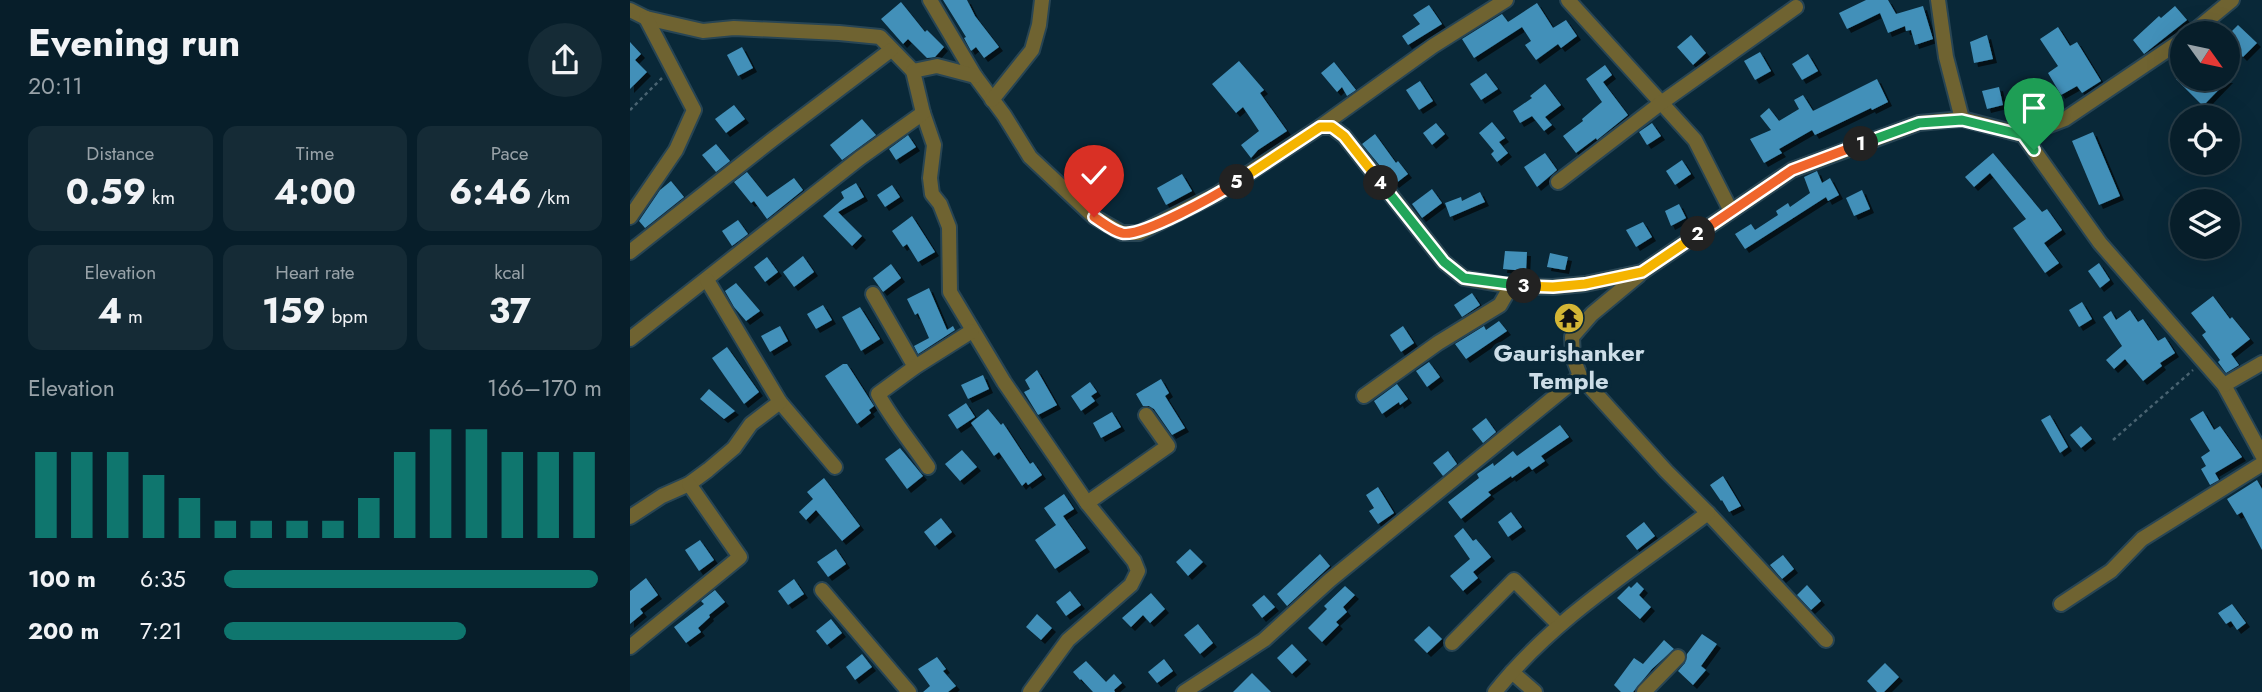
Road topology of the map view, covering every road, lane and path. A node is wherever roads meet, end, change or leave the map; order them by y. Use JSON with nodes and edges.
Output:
{"nodes":[{"id":1,"x":930,"y":0,"type":"edge"},
{"id":2,"x":1042,"y":0,"type":"edge"},
{"id":3,"x":1506,"y":0,"type":"edge"},
{"id":4,"x":1938,"y":0,"type":"edge"},
{"id":5,"x":2232,"y":0,"type":"edge"},
{"id":6,"x":1572,"y":2,"type":"edge"},
{"id":7,"x":1796,"y":7,"type":"dead end"},
{"id":8,"x":630,"y":10,"type":"edge"},
{"id":9,"x":646,"y":18,"type":"junction"},
{"id":10,"x":2207,"y":21,"type":"edge"},
{"id":11,"x":2170,"y":48,"type":"edge"},
{"id":12,"x":891,"y":50,"type":"junction"},
{"id":13,"x":672,"y":68,"type":"junction"},
{"id":14,"x":913,"y":71,"type":"junction"},
{"id":15,"x":975,"y":76,"type":"junction"},
{"id":16,"x":992,"y":100,"type":"junction"},
{"id":17,"x":1661,"y":103,"type":"junction"},
{"id":18,"x":630,"y":110,"type":"edge"},
{"id":19,"x":923,"y":113,"type":"junction"},
{"id":20,"x":1962,"y":120,"type":"junction"},
{"id":21,"x":1320,"y":127,"type":"junction"},
{"id":22,"x":2023,"y":135,"type":"junction"},
{"id":23,"x":1558,"y":182,"type":"dead end"},
{"id":24,"x":1731,"y":211,"type":"junction"},
{"id":25,"x":630,"y":218,"type":"edge"},
{"id":26,"x":630,"y":252,"type":"edge"},
{"id":27,"x":1642,"y":272,"type":"junction"},
{"id":28,"x":707,"y":280,"type":"junction"},
{"id":29,"x":1511,"y":286,"type":"junction"},
{"id":30,"x":873,"y":294,"type":"dead end"},
{"id":31,"x":972,"y":331,"type":"junction"},
{"id":32,"x":630,"y":339,"type":"edge"},
{"id":33,"x":2203,"y":361,"type":"junction"},
{"id":34,"x":2262,"y":363,"type":"edge"},
{"id":35,"x":915,"y":367,"type":"junction"},
{"id":36,"x":1580,"y":376,"type":"junction"},
{"id":37,"x":2224,"y":385,"type":"junction"},
{"id":38,"x":1364,"y":396,"type":"dead end"},
{"id":39,"x":780,"y":402,"type":"junction"},
{"id":40,"x":1146,"y":415,"type":"dead end"},
{"id":41,"x":2113,"y":440,"type":"dead end"},
{"id":42,"x":2262,"y":455,"type":"edge"},
{"id":43,"x":2262,"y":464,"type":"edge"},
{"id":44,"x":835,"y":467,"type":"dead end"},
{"id":45,"x":928,"y":467,"type":"dead end"},
{"id":46,"x":689,"y":484,"type":"junction"},
{"id":47,"x":1087,"y":503,"type":"junction"},
{"id":48,"x":1708,"y":513,"type":"junction"},
{"id":49,"x":630,"y":517,"type":"edge"},
{"id":50,"x":822,"y":590,"type":"dead end"},
{"id":51,"x":2060,"y":604,"type":"dead end"},
{"id":52,"x":1559,"y":625,"type":"junction"},
{"id":53,"x":1826,"y":640,"type":"dead end"},
{"id":54,"x":1452,"y":643,"type":"dead end"},
{"id":55,"x":630,"y":648,"type":"edge"},
{"id":56,"x":1678,"y":657,"type":"dead end"},
{"id":57,"x":1511,"y":671,"type":"junction"},
{"id":58,"x":909,"y":692,"type":"edge"},
{"id":59,"x":1030,"y":692,"type":"edge"},
{"id":60,"x":1184,"y":692,"type":"edge"},
{"id":61,"x":1495,"y":692,"type":"edge"},
{"id":62,"x":1535,"y":692,"type":"edge"},
{"id":63,"x":1644,"y":692,"type":"edge"}],
"edges":[{"from":1,"to":15,"type":"street"},
{"from":2,"to":16,"type":"street"},
{"from":3,"to":21,"type":"street"},
{"from":4,"to":20,"type":"street"},
{"from":5,"to":10,"type":"street"},
{"from":6,"to":17,"type":"street"},
{"from":7,"to":17,"type":"street"},
{"from":8,"to":9,"type":"street"},
{"from":9,"to":12,"type":"street"},
{"from":9,"to":13,"type":"street"},
{"from":11,"to":22,"type":"street"},
{"from":12,"to":14,"type":"street"},
{"from":12,"to":26,"type":"street"},
{"from":13,"to":18,"type":"path"},
{"from":13,"to":25,"type":"street"},
{"from":14,"to":15,"type":"street"},
{"from":14,"to":19,"type":"street"},
{"from":15,"to":16,"type":"street"},
{"from":16,"to":21,"type":"street"},
{"from":17,"to":23,"type":"street"},
{"from":17,"to":24,"type":"street"},
{"from":19,"to":28,"type":"street"},
{"from":19,"to":31,"type":"street"},
{"from":20,"to":22,"type":"street"},
{"from":20,"to":24,"type":"street"},
{"from":21,"to":29,"type":"street"},
{"from":22,"to":33,"type":"street"},
{"from":24,"to":27,"type":"street"},
{"from":27,"to":29,"type":"street"},
{"from":27,"to":36,"type":"street"},
{"from":28,"to":32,"type":"street"},
{"from":28,"to":39,"type":"street"},
{"from":29,"to":38,"type":"street"},
{"from":30,"to":35,"type":"street"},
{"from":31,"to":35,"type":"street"},
{"from":31,"to":47,"type":"street"},
{"from":33,"to":37,"type":"street"},
{"from":33,"to":41,"type":"path"},
{"from":34,"to":37,"type":"street"},
{"from":35,"to":45,"type":"street"},
{"from":36,"to":48,"type":"street"},
{"from":36,"to":60,"type":"street"},
{"from":37,"to":42,"type":"street"},
{"from":39,"to":44,"type":"street"},
{"from":39,"to":46,"type":"street"},
{"from":40,"to":47,"type":"street"},
{"from":43,"to":51,"type":"street"},
{"from":46,"to":49,"type":"street"},
{"from":46,"to":55,"type":"street"},
{"from":47,"to":59,"type":"street"},
{"from":48,"to":52,"type":"street"},
{"from":48,"to":53,"type":"street"},
{"from":50,"to":58,"type":"street"},
{"from":52,"to":54,"type":"street"},
{"from":52,"to":57,"type":"street"},
{"from":56,"to":63,"type":"street"},
{"from":57,"to":61,"type":"street"},
{"from":57,"to":62,"type":"street"}]}
